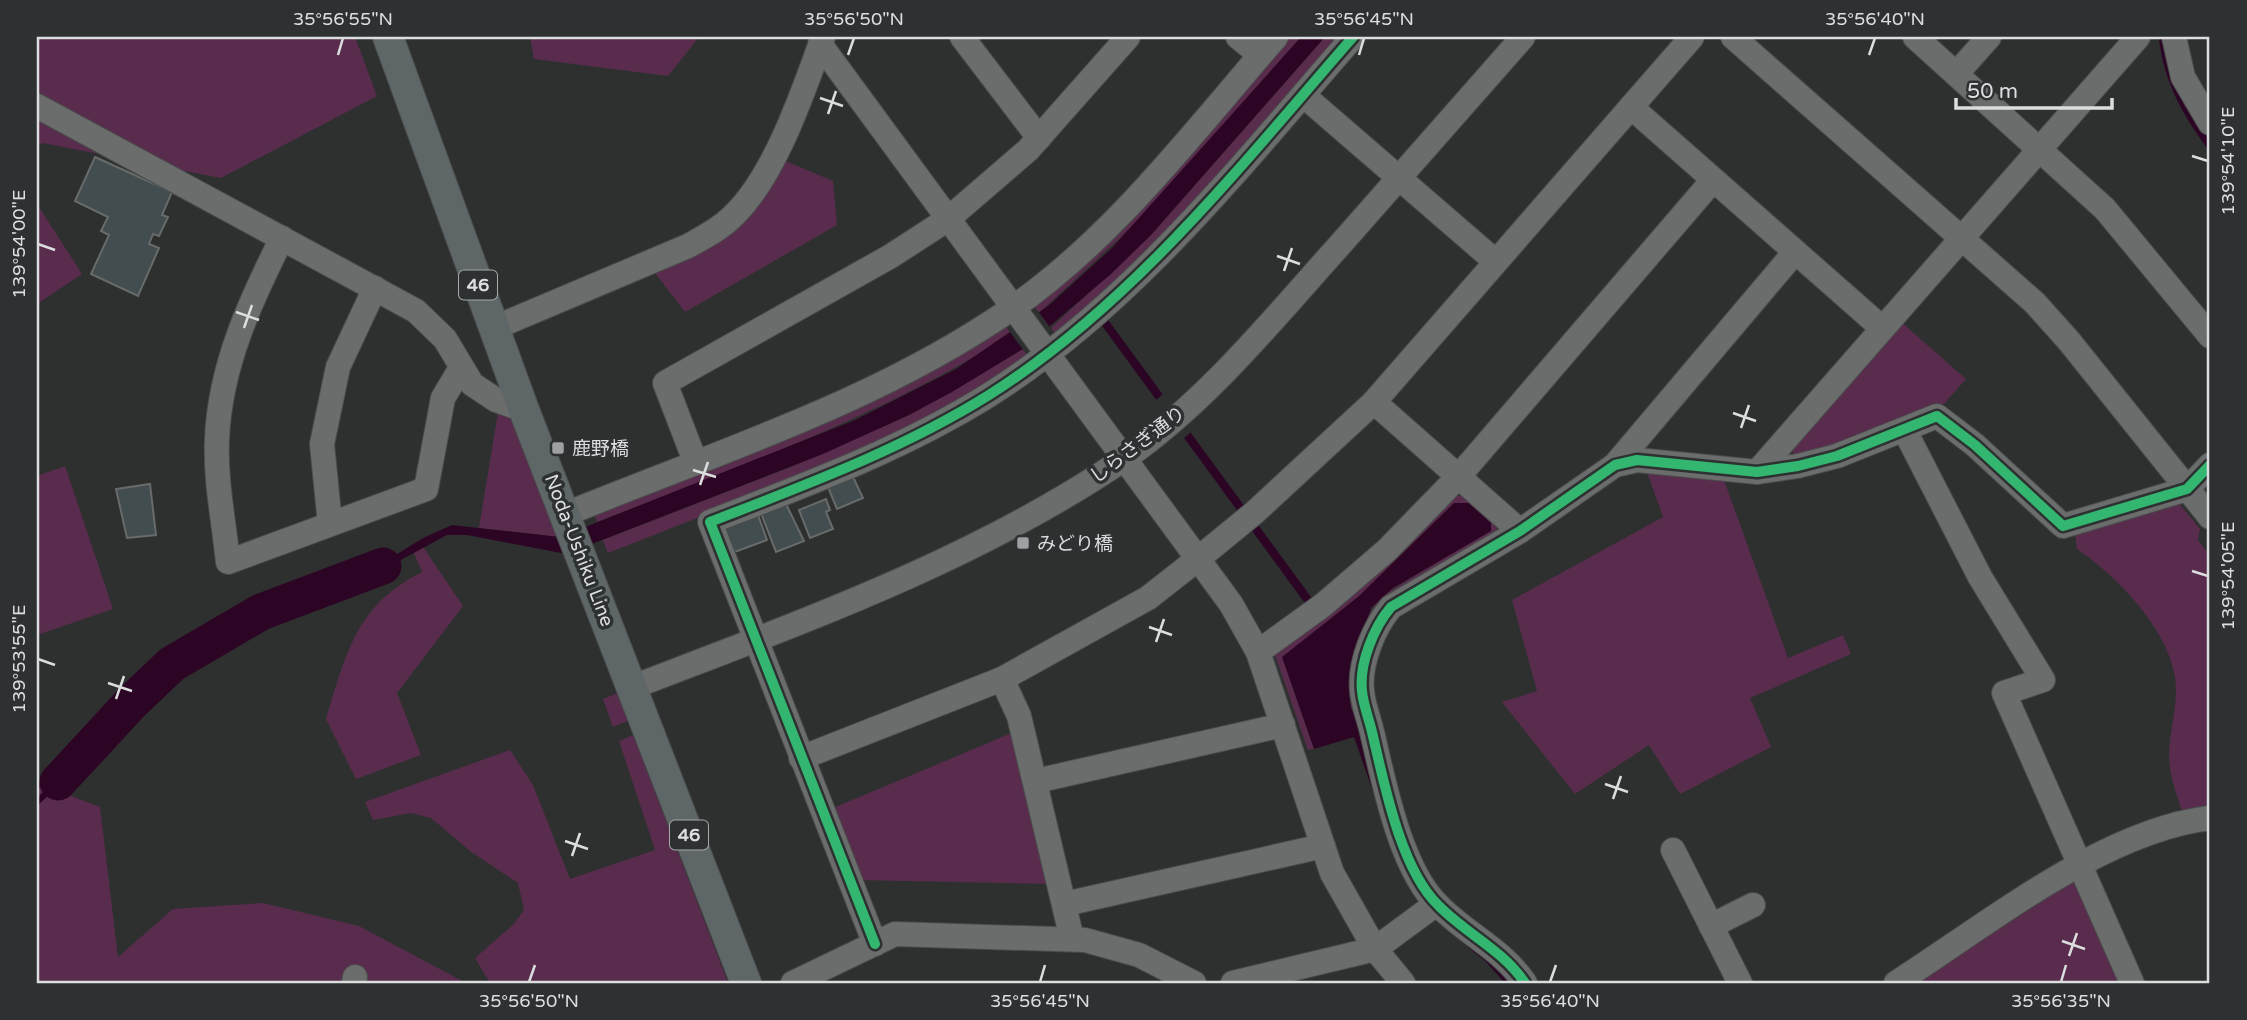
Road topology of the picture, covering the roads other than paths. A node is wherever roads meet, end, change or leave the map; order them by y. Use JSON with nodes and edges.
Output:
{"nodes":[{"id":1,"x":388,"y":37,"type":"edge"},
{"id":2,"x":1128,"y":37,"type":"edge"},
{"id":3,"x":1238,"y":37,"type":"edge"},
{"id":4,"x":1353,"y":37,"type":"edge"},
{"id":5,"x":1523,"y":37,"type":"edge"},
{"id":6,"x":1692,"y":37,"type":"edge"},
{"id":7,"x":1732,"y":37,"type":"edge"},
{"id":8,"x":1915,"y":37,"type":"edge"},
{"id":9,"x":1989,"y":37,"type":"edge"},
{"id":10,"x":2138,"y":37,"type":"edge"},
{"id":11,"x":2174,"y":37,"type":"edge"},
{"id":12,"x":968,"y":39,"type":"edge"},
{"id":13,"x":821,"y":41,"type":"edge"},
{"id":14,"x":1268,"y":46,"type":"edge"},
{"id":15,"x":1957,"y":73,"type":"junction"},
{"id":16,"x":1303,"y":94,"type":"junction"},
{"id":17,"x":37,"y":106,"type":"edge"},
{"id":18,"x":1631,"y":107,"type":"junction"},
{"id":19,"x":2210,"y":122,"type":"edge"},
{"id":20,"x":1039,"y":138,"type":"junction"},
{"id":21,"x":2040,"y":147,"type":"junction"},
{"id":22,"x":1399,"y":178,"type":"junction"},
{"id":23,"x":1713,"y":180,"type":"junction"},
{"id":24,"x":948,"y":219,"type":"junction"},
{"id":25,"x":1961,"y":237,"type":"junction"},
{"id":26,"x":282,"y":238,"type":"junction"},
{"id":27,"x":1795,"y":252,"type":"junction"},
{"id":28,"x":1495,"y":261,"type":"junction"},
{"id":29,"x":375,"y":288,"type":"junction"},
{"id":30,"x":1015,"y":310,"type":"junction"},
{"id":31,"x":494,"y":328,"type":"junction"},
{"id":32,"x":1882,"y":328,"type":"junction"},
{"id":33,"x":2210,"y":336,"type":"edge"},
{"id":34,"x":1046,"y":351,"type":"junction"},
{"id":35,"x":461,"y":368,"type":"junction"},
{"id":36,"x":1374,"y":402,"type":"junction"},
{"id":37,"x":524,"y":411,"type":"junction"},
{"id":38,"x":1905,"y":431,"type":"junction"},
{"id":39,"x":1125,"y":458,"type":"junction"},
{"id":40,"x":695,"y":461,"type":"junction"},
{"id":41,"x":1615,"y":465,"type":"junction"},
{"id":42,"x":2210,"y":466,"type":"edge"},
{"id":43,"x":1757,"y":472,"type":"junction"},
{"id":44,"x":1459,"y":476,"type":"junction"},
{"id":45,"x":2187,"y":489,"type":"junction"},
{"id":46,"x":2210,"y":517,"type":"edge"},
{"id":47,"x":330,"y":524,"type":"junction"},
{"id":48,"x":1520,"y":531,"type":"junction"},
{"id":49,"x":573,"y":532,"type":"junction"},
{"id":50,"x":1199,"y":558,"type":"junction"},
{"id":51,"x":755,"y":639,"type":"junction"},
{"id":52,"x":1258,"y":652,"type":"junction"},
{"id":53,"x":1002,"y":679,"type":"junction"},
{"id":54,"x":634,"y":687,"type":"junction"},
{"id":55,"x":1283,"y":725,"type":"junction"},
{"id":56,"x":801,"y":758,"type":"junction"},
{"id":57,"x":1036,"y":781,"type":"junction"},
{"id":58,"x":2210,"y":818,"type":"edge"},
{"id":59,"x":1323,"y":846,"type":"junction"},
{"id":60,"x":1673,"y":850,"type":"dead end"},
{"id":61,"x":2078,"y":866,"type":"junction"},
{"id":62,"x":1065,"y":904,"type":"junction"},
{"id":63,"x":1436,"y":904,"type":"junction"},
{"id":64,"x":1753,"y":905,"type":"dead end"},
{"id":65,"x":1711,"y":926,"type":"junction"},
{"id":66,"x":1072,"y":939,"type":"junction"},
{"id":67,"x":874,"y":944,"type":"junction"},
{"id":68,"x":1375,"y":949,"type":"junction"},
{"id":69,"x":1188,"y":982,"type":"edge"},
{"id":70,"x":746,"y":983,"type":"edge"},
{"id":71,"x":793,"y":983,"type":"edge"},
{"id":72,"x":1233,"y":983,"type":"edge"},
{"id":73,"x":1403,"y":983,"type":"edge"},
{"id":74,"x":1525,"y":983,"type":"edge"},
{"id":75,"x":1740,"y":983,"type":"edge"},
{"id":76,"x":1896,"y":983,"type":"edge"},
{"id":77,"x":2132,"y":983,"type":"edge"}],
"edges":[{"from":1,"to":31,"type":"main road","name":"Noda-Ushiku Line","number":"46"},
{"from":2,"to":20,"type":"street"},
{"from":3,"to":14,"type":"street"},
{"from":4,"to":16,"type":"street"},
{"from":5,"to":22,"type":"street","name":"しらさぎ通り"},
{"from":6,"to":18,"type":"street"},
{"from":7,"to":25,"type":"street"},
{"from":8,"to":15,"type":"street"},
{"from":9,"to":15,"type":"street"},
{"from":10,"to":21,"type":"street"},
{"from":11,"to":19,"type":"street"},
{"from":12,"to":20,"type":"street"},
{"from":13,"to":24,"type":"street"},
{"from":13,"to":31,"type":"street"},
{"from":14,"to":30,"type":"street"},
{"from":15,"to":21,"type":"street"},
{"from":16,"to":22,"type":"street"},
{"from":16,"to":34,"type":"street"},
{"from":17,"to":26,"type":"street"},
{"from":18,"to":23,"type":"street"},
{"from":18,"to":28,"type":"street"},
{"from":20,"to":24,"type":"street"},
{"from":21,"to":25,"type":"street"},
{"from":21,"to":33,"type":"street"},
{"from":22,"to":28,"type":"street"},
{"from":22,"to":39,"type":"street","name":"しらさぎ通り"},
{"from":23,"to":27,"type":"street"},
{"from":23,"to":44,"type":"street"},
{"from":24,"to":30,"type":"street"},
{"from":24,"to":40,"type":"street"},
{"from":25,"to":32,"type":"street"},
{"from":25,"to":45,"type":"street"},
{"from":26,"to":29,"type":"street"},
{"from":26,"to":47,"type":"street"},
{"from":27,"to":32,"type":"street"},
{"from":27,"to":41,"type":"street"},
{"from":28,"to":36,"type":"street"},
{"from":29,"to":35,"type":"street"},
{"from":29,"to":47,"type":"street"},
{"from":30,"to":34,"type":"street"},
{"from":30,"to":40,"type":"street"},
{"from":31,"to":37,"type":"main road","name":"Noda-Ushiku Line","number":"46"},
{"from":32,"to":43,"type":"street"},
{"from":34,"to":39,"type":"street"},
{"from":34,"to":51,"type":"street"},
{"from":35,"to":37,"type":"street"},
{"from":35,"to":47,"type":"street"},
{"from":36,"to":44,"type":"street"},
{"from":36,"to":50,"type":"street"},
{"from":37,"to":49,"type":"main road","name":"Noda-Ushiku Line","number":"46"},
{"from":38,"to":43,"type":"street"},
{"from":38,"to":45,"type":"street"},
{"from":38,"to":61,"type":"street"},
{"from":39,"to":50,"type":"street"},
{"from":39,"to":51,"type":"street","name":"しらさぎ通り"},
{"from":40,"to":49,"type":"street"},
{"from":41,"to":43,"type":"street"},
{"from":41,"to":48,"type":"street"},
{"from":42,"to":45,"type":"street"},
{"from":44,"to":48,"type":"street"},
{"from":44,"to":52,"type":"street"},
{"from":45,"to":46,"type":"street"},
{"from":48,"to":63,"type":"street"},
{"from":49,"to":54,"type":"main road","name":"Noda-Ushiku Line","number":"46"},
{"from":50,"to":52,"type":"street"},
{"from":50,"to":53,"type":"street"},
{"from":51,"to":54,"type":"street","name":"しらさぎ通り"},
{"from":51,"to":56,"type":"street"},
{"from":52,"to":55,"type":"street"},
{"from":53,"to":56,"type":"street"},
{"from":53,"to":57,"type":"street"},
{"from":54,"to":70,"type":"main road","name":"Noda-Ushiku Line","number":"46"},
{"from":55,"to":57,"type":"street"},
{"from":55,"to":59,"type":"street"},
{"from":56,"to":67,"type":"street"},
{"from":57,"to":62,"type":"street"},
{"from":58,"to":61,"type":"street"},
{"from":59,"to":62,"type":"street"},
{"from":59,"to":68,"type":"street"},
{"from":60,"to":65,"type":"street"},
{"from":61,"to":76,"type":"street"},
{"from":61,"to":77,"type":"street"},
{"from":62,"to":66,"type":"street"},
{"from":63,"to":68,"type":"street"},
{"from":63,"to":74,"type":"street"},
{"from":64,"to":65,"type":"street"},
{"from":65,"to":75,"type":"street"},
{"from":66,"to":67,"type":"street"},
{"from":66,"to":69,"type":"street"},
{"from":67,"to":71,"type":"street"},
{"from":68,"to":72,"type":"street"},
{"from":68,"to":73,"type":"street"}]}
